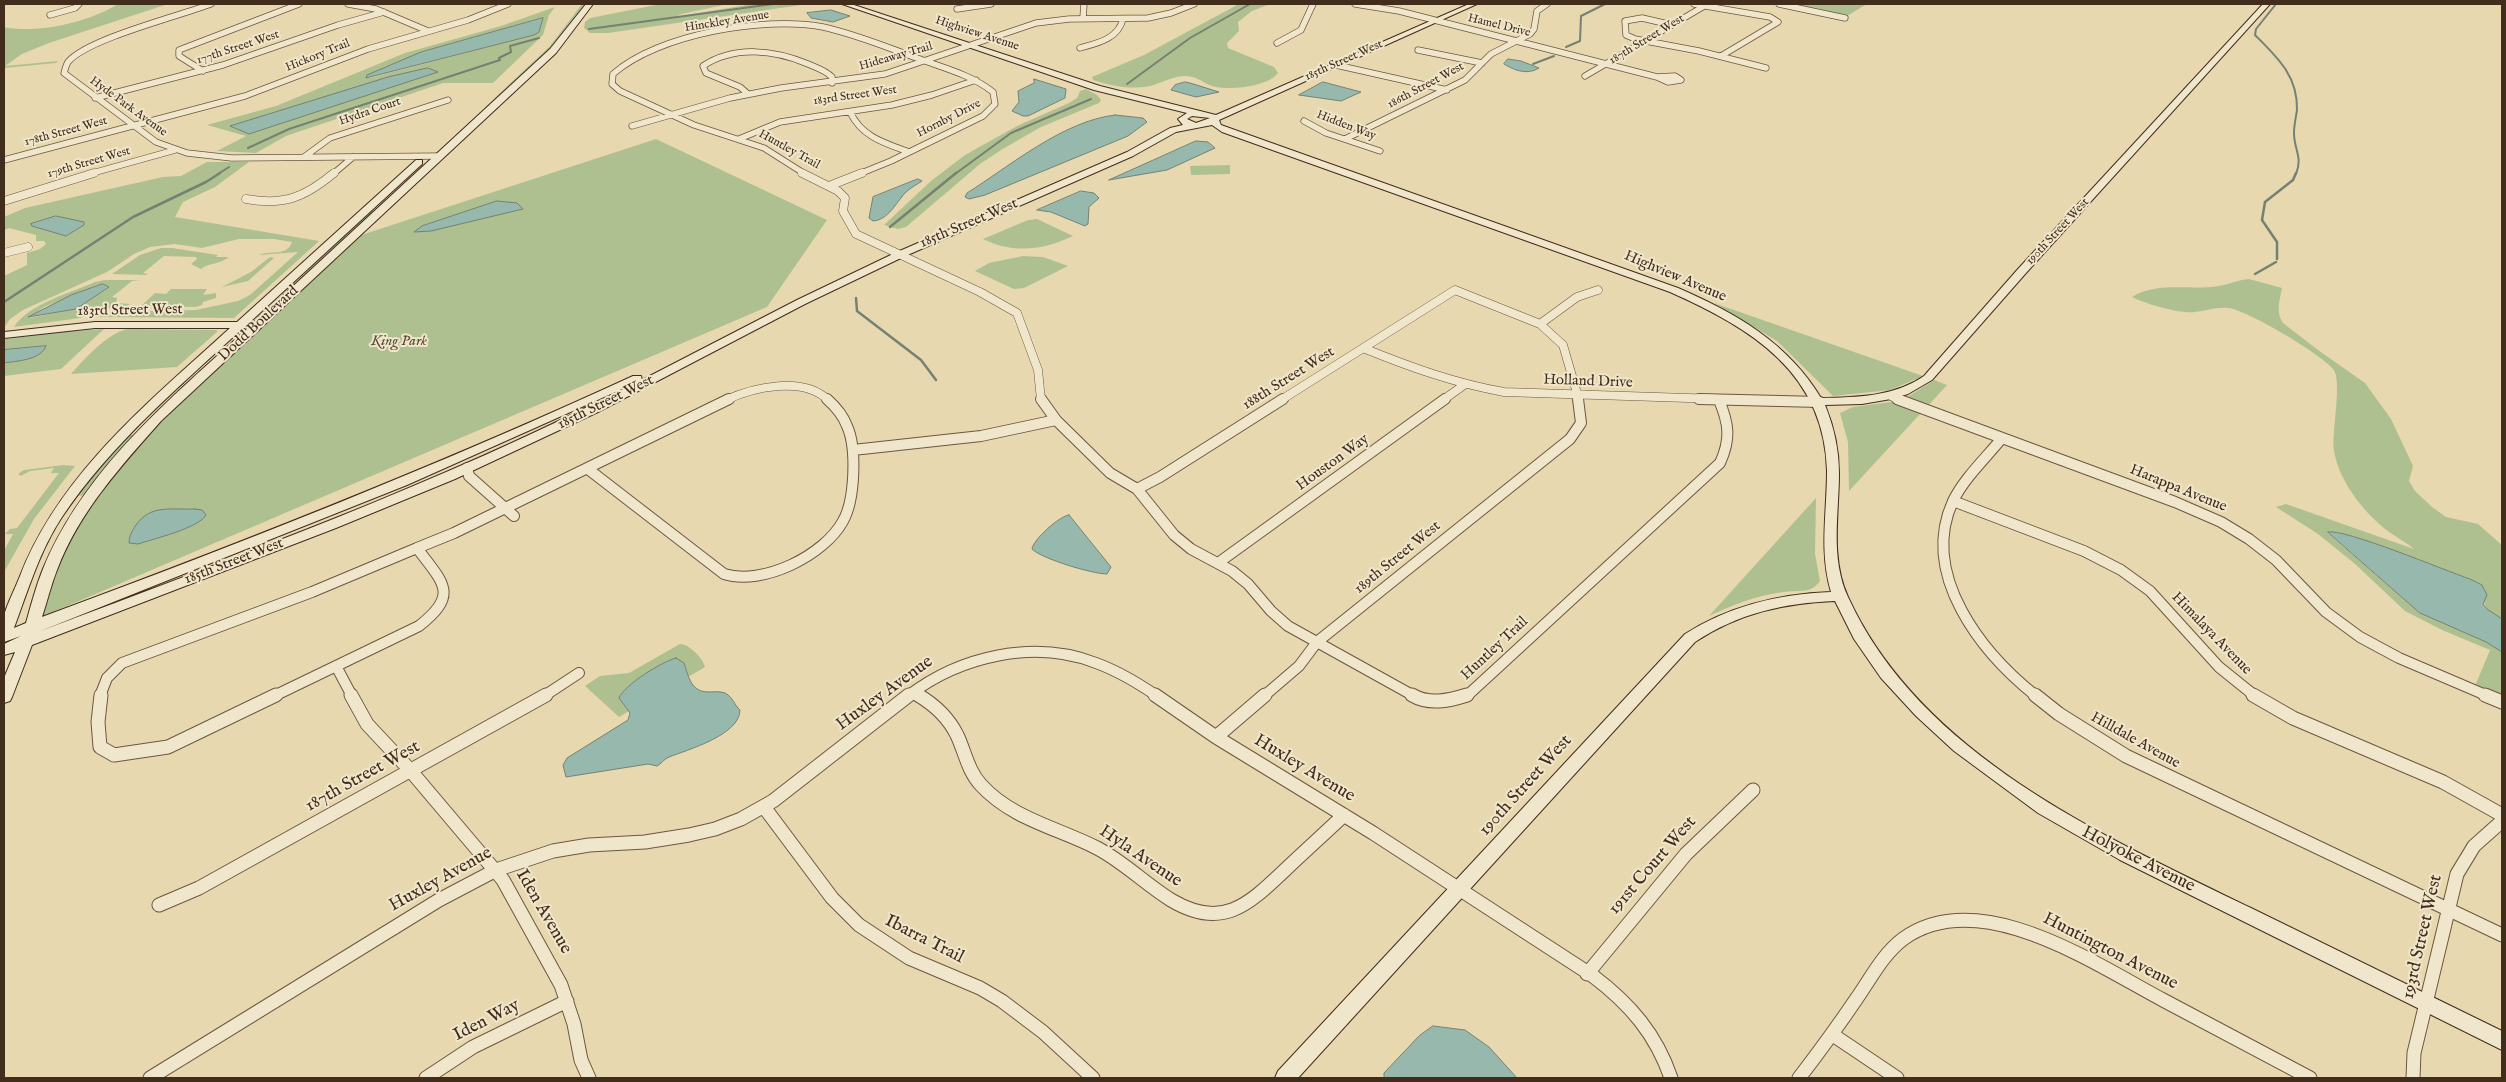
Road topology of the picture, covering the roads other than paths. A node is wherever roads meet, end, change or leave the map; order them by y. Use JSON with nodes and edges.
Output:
{"nodes":[{"id":1,"x":79,"y":4,"type":"edge"},
{"id":2,"x":211,"y":4,"type":"edge"},
{"id":3,"x":299,"y":4,"type":"edge"},
{"id":4,"x":348,"y":4,"type":"edge"},
{"id":5,"x":508,"y":4,"type":"edge"},
{"id":6,"x":578,"y":4,"type":"edge"},
{"id":7,"x":589,"y":4,"type":"edge"},
{"id":8,"x":845,"y":4,"type":"edge"},
{"id":9,"x":991,"y":4,"type":"edge"},
{"id":10,"x":1084,"y":4,"type":"edge"},
{"id":11,"x":1194,"y":4,"type":"edge"},
{"id":12,"x":1314,"y":4,"type":"edge"},
{"id":13,"x":1356,"y":4,"type":"edge"},
{"id":14,"x":1463,"y":4,"type":"edge"},
{"id":15,"x":1474,"y":4,"type":"edge"},
{"id":16,"x":1547,"y":4,"type":"edge"},
{"id":17,"x":1694,"y":4,"type":"edge"},
{"id":18,"x":1779,"y":4,"type":"edge"},
{"id":19,"x":2267,"y":4,"type":"edge"},
{"id":20,"x":1708,"y":5,"type":"edge"},
{"id":21,"x":957,"y":9,"type":"dead end"},
{"id":22,"x":384,"y":12,"type":"junction"},
{"id":23,"x":50,"y":15,"type":"dead end"},
{"id":24,"x":1083,"y":18,"type":"junction"},
{"id":25,"x":1845,"y":18,"type":"dead end"},
{"id":26,"x":1123,"y":19,"type":"junction"},
{"id":27,"x":1432,"y":19,"type":"junction"},
{"id":28,"x":1672,"y":25,"type":"junction"},
{"id":29,"x":428,"y":31,"type":"junction"},
{"id":30,"x":1642,"y":40,"type":"junction"},
{"id":31,"x":1516,"y":42,"type":"junction"},
{"id":32,"x":1277,"y":43,"type":"dead end"},
{"id":33,"x":968,"y":46,"type":"junction"},
{"id":34,"x":1080,"y":48,"type":"dead end"},
{"id":35,"x":1418,"y":50,"type":"dead end"},
{"id":36,"x":1721,"y":56,"type":"junction"},
{"id":37,"x":925,"y":61,"type":"junction"},
{"id":38,"x":1482,"y":63,"type":"junction"},
{"id":39,"x":1607,"y":64,"type":"junction"},
{"id":40,"x":1336,"y":65,"type":"junction"},
{"id":41,"x":1766,"y":68,"type":"dead end"},
{"id":42,"x":203,"y":71,"type":"junction"},
{"id":43,"x":1585,"y":76,"type":"dead end"},
{"id":44,"x":1657,"y":76,"type":"dead end"},
{"id":45,"x":976,"y":80,"type":"junction"},
{"id":46,"x":832,"y":83,"type":"junction"},
{"id":47,"x":1102,"y":89,"type":"junction"},
{"id":48,"x":1447,"y":90,"type":"junction"},
{"id":49,"x":748,"y":94,"type":"junction"},
{"id":50,"x":95,"y":98,"type":"junction"},
{"id":51,"x":448,"y":100,"type":"dead end"},
{"id":52,"x":850,"y":112,"type":"junction"},
{"id":53,"x":1202,"y":113,"type":"junction"},
{"id":54,"x":671,"y":114,"type":"junction"},
{"id":55,"x":1183,"y":118,"type":"junction"},
{"id":56,"x":1214,"y":120,"type":"junction"},
{"id":57,"x":1304,"y":121,"type":"dead end"},
{"id":58,"x":1195,"y":125,"type":"junction"},
{"id":59,"x":134,"y":126,"type":"junction"},
{"id":60,"x":632,"y":126,"type":"dead end"},
{"id":61,"x":739,"y":139,"type":"junction"},
{"id":62,"x":1345,"y":140,"type":"junction"},
{"id":63,"x":175,"y":150,"type":"junction"},
{"id":64,"x":1380,"y":151,"type":"dead end"},
{"id":65,"x":909,"y":152,"type":"junction"},
{"id":66,"x":426,"y":156,"type":"junction"},
{"id":67,"x":440,"y":156,"type":"junction"},
{"id":68,"x":304,"y":157,"type":"junction"},
{"id":69,"x":353,"y":157,"type":"junction"},
{"id":70,"x":4,"y":159,"type":"edge"},
{"id":71,"x":1333,"y":169,"type":"junction"},
{"id":72,"x":828,"y":186,"type":"junction"},
{"id":73,"x":246,"y":199,"type":"dead end"},
{"id":74,"x":7,"y":200,"type":"edge"},
{"id":75,"x":28,"y":247,"type":"dead end"},
{"id":76,"x":4,"y":253,"type":"edge"},
{"id":77,"x":895,"y":253,"type":"junction"},
{"id":78,"x":1598,"y":290,"type":"dead end"},
{"id":79,"x":1540,"y":324,"type":"junction"},
{"id":80,"x":241,"y":325,"type":"junction"},
{"id":81,"x":257,"y":325,"type":"junction"},
{"id":82,"x":4,"y":335,"type":"edge"},
{"id":83,"x":1363,"y":348,"type":"junction"},
{"id":84,"x":1464,"y":385,"type":"junction"},
{"id":85,"x":1578,"y":396,"type":"junction"},
{"id":86,"x":1891,"y":396,"type":"junction"},
{"id":87,"x":1719,"y":400,"type":"junction"},
{"id":88,"x":1820,"y":402,"type":"junction"},
{"id":89,"x":1056,"y":420,"type":"junction"},
{"id":90,"x":532,"y":427,"type":"junction"},
{"id":91,"x":2002,"y":438,"type":"junction"},
{"id":92,"x":853,"y":450,"type":"junction"},
{"id":93,"x":467,"y":468,"type":"junction"},
{"id":94,"x":588,"y":469,"type":"junction"},
{"id":95,"x":1137,"y":489,"type":"junction"},
{"id":96,"x":1953,"y":501,"type":"junction"},
{"id":97,"x":510,"y":513,"type":"junction"},
{"id":98,"x":417,"y":548,"type":"junction"},
{"id":99,"x":1218,"y":563,"type":"junction"},
{"id":100,"x":1840,"y":596,"type":"junction"},
{"id":101,"x":32,"y":627,"type":"junction"},
{"id":102,"x":4,"y":636,"type":"edge"},
{"id":103,"x":26,"y":642,"type":"junction"},
{"id":104,"x":1317,"y":642,"type":"junction"},
{"id":105,"x":4,"y":650,"type":"edge"},
{"id":106,"x":336,"y":666,"type":"junction"},
{"id":107,"x":580,"y":672,"type":"dead end"},
{"id":108,"x":913,"y":692,"type":"junction"},
{"id":109,"x":4,"y":697,"type":"edge"},
{"id":110,"x":2502,"y":702,"type":"edge"},
{"id":111,"x":1216,"y":737,"type":"junction"},
{"id":112,"x":410,"y":770,"type":"junction"},
{"id":113,"x":1753,"y":790,"type":"dead end"},
{"id":114,"x":764,"y":807,"type":"junction"},
{"id":115,"x":1344,"y":815,"type":"junction"},
{"id":116,"x":2502,"y":815,"type":"edge"},
{"id":117,"x":2502,"y":821,"type":"edge"},
{"id":118,"x":496,"y":870,"type":"junction"},
{"id":119,"x":1458,"y":890,"type":"junction"},
{"id":120,"x":159,"y":905,"type":"dead end"},
{"id":121,"x":2448,"y":909,"type":"junction"},
{"id":122,"x":2502,"y":935,"type":"edge"},
{"id":123,"x":1587,"y":974,"type":"junction"},
{"id":124,"x":567,"y":1002,"type":"junction"},
{"id":125,"x":2427,"y":1004,"type":"junction"},
{"id":126,"x":1833,"y":1035,"type":"junction"},
{"id":127,"x":2502,"y":1042,"type":"edge"},
{"id":128,"x":150,"y":1078,"type":"edge"},
{"id":129,"x":426,"y":1078,"type":"edge"},
{"id":130,"x":589,"y":1078,"type":"edge"},
{"id":131,"x":1094,"y":1078,"type":"edge"},
{"id":132,"x":1285,"y":1078,"type":"edge"},
{"id":133,"x":1671,"y":1078,"type":"edge"},
{"id":134,"x":1799,"y":1078,"type":"edge"},
{"id":135,"x":1897,"y":1078,"type":"edge"},
{"id":136,"x":2310,"y":1078,"type":"edge"},
{"id":137,"x":2413,"y":1078,"type":"edge"}],
"edges":[{"from":1,"to":23,"type":"street"},
{"from":2,"to":50,"type":"street","name":"Hyde Park Avenue"},
{"from":3,"to":42,"type":"street"},
{"from":4,"to":22,"type":"street"},
{"from":5,"to":29,"type":"street","name":"Hickory Trail"},
{"from":6,"to":66,"type":"street","name":"Dodd Boulevard"},
{"from":7,"to":67,"type":"street","name":"Dodd Boulevard"},
{"from":8,"to":33,"type":"street","name":"Highview Avenue"},
{"from":9,"to":21,"type":"street"},
{"from":10,"to":24,"type":"street"},
{"from":11,"to":26,"type":"street","name":"Hideaway Trail"},
{"from":12,"to":32,"type":"street"},
{"from":13,"to":27,"type":"street","name":"Hamel Drive"},
{"from":14,"to":27,"type":"street","name":"185th Street West"},
{"from":15,"to":27,"type":"street","name":"185th Street West"},
{"from":16,"to":31,"type":"street","name":"186th Street West"},
{"from":17,"to":20,"type":"street"},
{"from":18,"to":25,"type":"street"},
{"from":19,"to":86,"type":"street","name":"190th Street West"},
{"from":20,"to":28,"type":"street","name":"187th Street West"},
{"from":20,"to":36,"type":"street"},
{"from":22,"to":29,"type":"street"},
{"from":22,"to":42,"type":"street","name":"177th Street West"},
{"from":24,"to":26,"type":"street","name":"Hideaway Trail"},
{"from":24,"to":33,"type":"street","name":"Hideaway Trail"},
{"from":26,"to":34,"type":"street"},
{"from":27,"to":31,"type":"street","name":"Hamel Drive"},
{"from":27,"to":40,"type":"street","name":"185th Street West"},
{"from":27,"to":53,"type":"street","name":"185th Street West"},
{"from":28,"to":30,"type":"street","name":"187th Street West"},
{"from":28,"to":30,"type":"street"},
{"from":29,"to":59,"type":"street","name":"Hickory Trail"},
{"from":30,"to":36,"type":"street"},
{"from":30,"to":39,"type":"street","name":"187th Street West"},
{"from":31,"to":38,"type":"street","name":"186th Street West"},
{"from":31,"to":39,"type":"street","name":"Hamel Drive"},
{"from":33,"to":37,"type":"street","name":"Hideaway Trail"},
{"from":33,"to":47,"type":"street","name":"Highview Avenue"},
{"from":35,"to":38,"type":"street"},
{"from":36,"to":41,"type":"street"},
{"from":37,"to":45,"type":"street","name":"Hornby Drive"},
{"from":37,"to":46,"type":"street","name":"Hideaway Trail"},
{"from":37,"to":54,"type":"street","name":"Hinckley Avenue"},
{"from":38,"to":48,"type":"street","name":"186th Street West"},
{"from":39,"to":43,"type":"street","name":"187th Street West"},
{"from":39,"to":44,"type":"street","name":"Hamel Drive"},
{"from":40,"to":48,"type":"street"},
{"from":40,"to":56,"type":"street","name":"185th Street West"},
{"from":42,"to":50,"type":"street","name":"177th Street West"},
{"from":45,"to":52,"type":"street","name":"183rd Street West"},
{"from":45,"to":65,"type":"street","name":"Hornby Drive"},
{"from":46,"to":49,"type":"street","name":"Hideaway Trail"},
{"from":46,"to":49,"type":"street"},
{"from":47,"to":53,"type":"street","name":"Highview Avenue"},
{"from":47,"to":55,"type":"street","name":"Highview Avenue"},
{"from":48,"to":62,"type":"street","name":"186th Street West"},
{"from":49,"to":54,"type":"street","name":"Hideaway Trail"},
{"from":50,"to":59,"type":"street","name":"Hyde Park Avenue"},
{"from":51,"to":68,"type":"street","name":"Hydra Court"},
{"from":52,"to":61,"type":"street","name":"183rd Street West"},
{"from":52,"to":65,"type":"street"},
{"from":53,"to":55,"type":"street"},
{"from":53,"to":56,"type":"street","name":"Highview Avenue"},
{"from":54,"to":60,"type":"street","name":"Hideaway Trail"},
{"from":54,"to":61,"type":"street","name":"Huntley Trail"},
{"from":55,"to":58,"type":"street","name":"Highview Avenue"},
{"from":55,"to":77,"type":"street","name":"185th Street West"},
{"from":56,"to":58,"type":"street"},
{"from":56,"to":71,"type":"street","name":"Highview Avenue"},
{"from":57,"to":62,"type":"street","name":"Hidden Way"},
{"from":58,"to":71,"type":"street","name":"Highview Avenue"},
{"from":58,"to":77,"type":"street","name":"185th Street West"},
{"from":59,"to":63,"type":"street","name":"Hyde Park Avenue"},
{"from":59,"to":70,"type":"street","name":"178th Street West"},
{"from":61,"to":72,"type":"street","name":"Huntley Trail"},
{"from":62,"to":64,"type":"street","name":"Hidden Way"},
{"from":63,"to":68,"type":"street","name":"Hyde Park Avenue"},
{"from":63,"to":74,"type":"street","name":"179th Street West"},
{"from":65,"to":72,"type":"street","name":"Hornby Drive"},
{"from":66,"to":67,"type":"street","name":"Hyde Park Avenue"},
{"from":66,"to":69,"type":"street","name":"Hyde Park Avenue"},
{"from":66,"to":80,"type":"street","name":"Dodd Boulevard"},
{"from":67,"to":81,"type":"street","name":"Dodd Boulevard"},
{"from":68,"to":69,"type":"street","name":"Hyde Park Avenue"},
{"from":69,"to":73,"type":"street"},
{"from":71,"to":88,"type":"street","name":"Highview Avenue"},
{"from":72,"to":77,"type":"street","name":"Huntley Trail"},
{"from":75,"to":76,"type":"street"},
{"from":77,"to":89,"type":"street","name":"Huntley Trail"},
{"from":77,"to":90,"type":"street","name":"185th Street West"},
{"from":77,"to":93,"type":"street","name":"185th Street West"},
{"from":78,"to":79,"type":"street"},
{"from":79,"to":83,"type":"street","name":"188th Street West"},
{"from":79,"to":85,"type":"street","name":"189th Street West"},
{"from":80,"to":81,"type":"street","name":"183rd Street West"},
{"from":80,"to":82,"type":"street","name":"183rd Street West"},
{"from":80,"to":102,"type":"street","name":"Dodd Boulevard"},
{"from":81,"to":101,"type":"street","name":"Dodd Boulevard"},
{"from":83,"to":84,"type":"street","name":"Holland Drive"},
{"from":83,"to":95,"type":"street","name":"188th Street West"},
{"from":84,"to":85,"type":"street","name":"Holland Drive"},
{"from":84,"to":99,"type":"street","name":"Houston Way"},
{"from":85,"to":87,"type":"street","name":"Holland Drive"},
{"from":85,"to":104,"type":"street","name":"189th Street West"},
{"from":86,"to":88,"type":"street","name":"190th Street West"},
{"from":86,"to":91,"type":"street","name":"Harappa Avenue"},
{"from":87,"to":88,"type":"street","name":"Holland Drive"},
{"from":87,"to":104,"type":"street","name":"Huntley Trail"},
{"from":88,"to":100,"type":"street","name":"Highview Avenue"},
{"from":89,"to":92,"type":"street"},
{"from":89,"to":95,"type":"street","name":"Huntley Trail"},
{"from":90,"to":93,"type":"street"},
{"from":90,"to":101,"type":"street","name":"185th Street West"},
{"from":91,"to":96,"type":"street","name":"Hilldale Avenue"},
{"from":91,"to":110,"type":"street","name":"Harappa Avenue"},
{"from":92,"to":94,"type":"street"},
{"from":92,"to":94,"type":"street"},
{"from":93,"to":97,"type":"street"},
{"from":93,"to":103,"type":"street","name":"185th Street West"},
{"from":94,"to":97,"type":"street"},
{"from":95,"to":99,"type":"street","name":"Huntley Trail"},
{"from":96,"to":116,"type":"street","name":"Himalaya Avenue"},
{"from":96,"to":121,"type":"street","name":"Hilldale Avenue"},
{"from":97,"to":98,"type":"street"},
{"from":98,"to":106,"type":"street"},
{"from":98,"to":106,"type":"street"},
{"from":99,"to":104,"type":"street","name":"Huntley Trail"},
{"from":100,"to":119,"type":"street","name":"190th Street West"},
{"from":100,"to":125,"type":"street","name":"Holyoke Avenue"},
{"from":101,"to":102,"type":"street","name":"185th Street West"},
{"from":101,"to":103,"type":"street","name":"Dodd Boulevard"},
{"from":103,"to":105,"type":"street","name":"185th Street West"},
{"from":103,"to":109,"type":"street","name":"Dodd Boulevard"},
{"from":104,"to":111,"type":"street","name":"189th Street West"},
{"from":106,"to":112,"type":"street","name":"Iden Avenue"},
{"from":107,"to":112,"type":"street","name":"187th Street West"},
{"from":108,"to":111,"type":"street","name":"Huxley Avenue"},
{"from":108,"to":114,"type":"street","name":"Huxley Avenue"},
{"from":108,"to":115,"type":"street","name":"Hyla Avenue"},
{"from":111,"to":115,"type":"street","name":"Huxley Avenue"},
{"from":112,"to":118,"type":"street","name":"Iden Avenue"},
{"from":112,"to":120,"type":"street","name":"187th Street West"},
{"from":113,"to":123,"type":"street","name":"191st Court West"},
{"from":114,"to":118,"type":"street","name":"Huxley Avenue"},
{"from":114,"to":131,"type":"street","name":"Ibarra Trail"},
{"from":115,"to":119,"type":"street","name":"Huxley Avenue"},
{"from":117,"to":121,"type":"street","name":"193rd Street West"},
{"from":118,"to":124,"type":"street","name":"Iden Avenue"},
{"from":118,"to":128,"type":"street","name":"Huxley Avenue"},
{"from":119,"to":123,"type":"street","name":"Huxley Avenue"},
{"from":119,"to":132,"type":"street","name":"190th Street West"},
{"from":121,"to":122,"type":"street","name":"Hilldale Avenue"},
{"from":121,"to":125,"type":"street","name":"193rd Street West"},
{"from":123,"to":133,"type":"street","name":"Huxley Avenue"},
{"from":124,"to":129,"type":"street","name":"Iden Way"},
{"from":124,"to":130,"type":"street","name":"Iden Avenue"},
{"from":125,"to":127,"type":"street","name":"Holyoke Avenue"},
{"from":125,"to":137,"type":"street","name":"193rd Street West"},
{"from":126,"to":134,"type":"street","name":"Huntington Avenue"},
{"from":126,"to":135,"type":"street"},
{"from":126,"to":136,"type":"street","name":"Huntington Avenue"}]}
